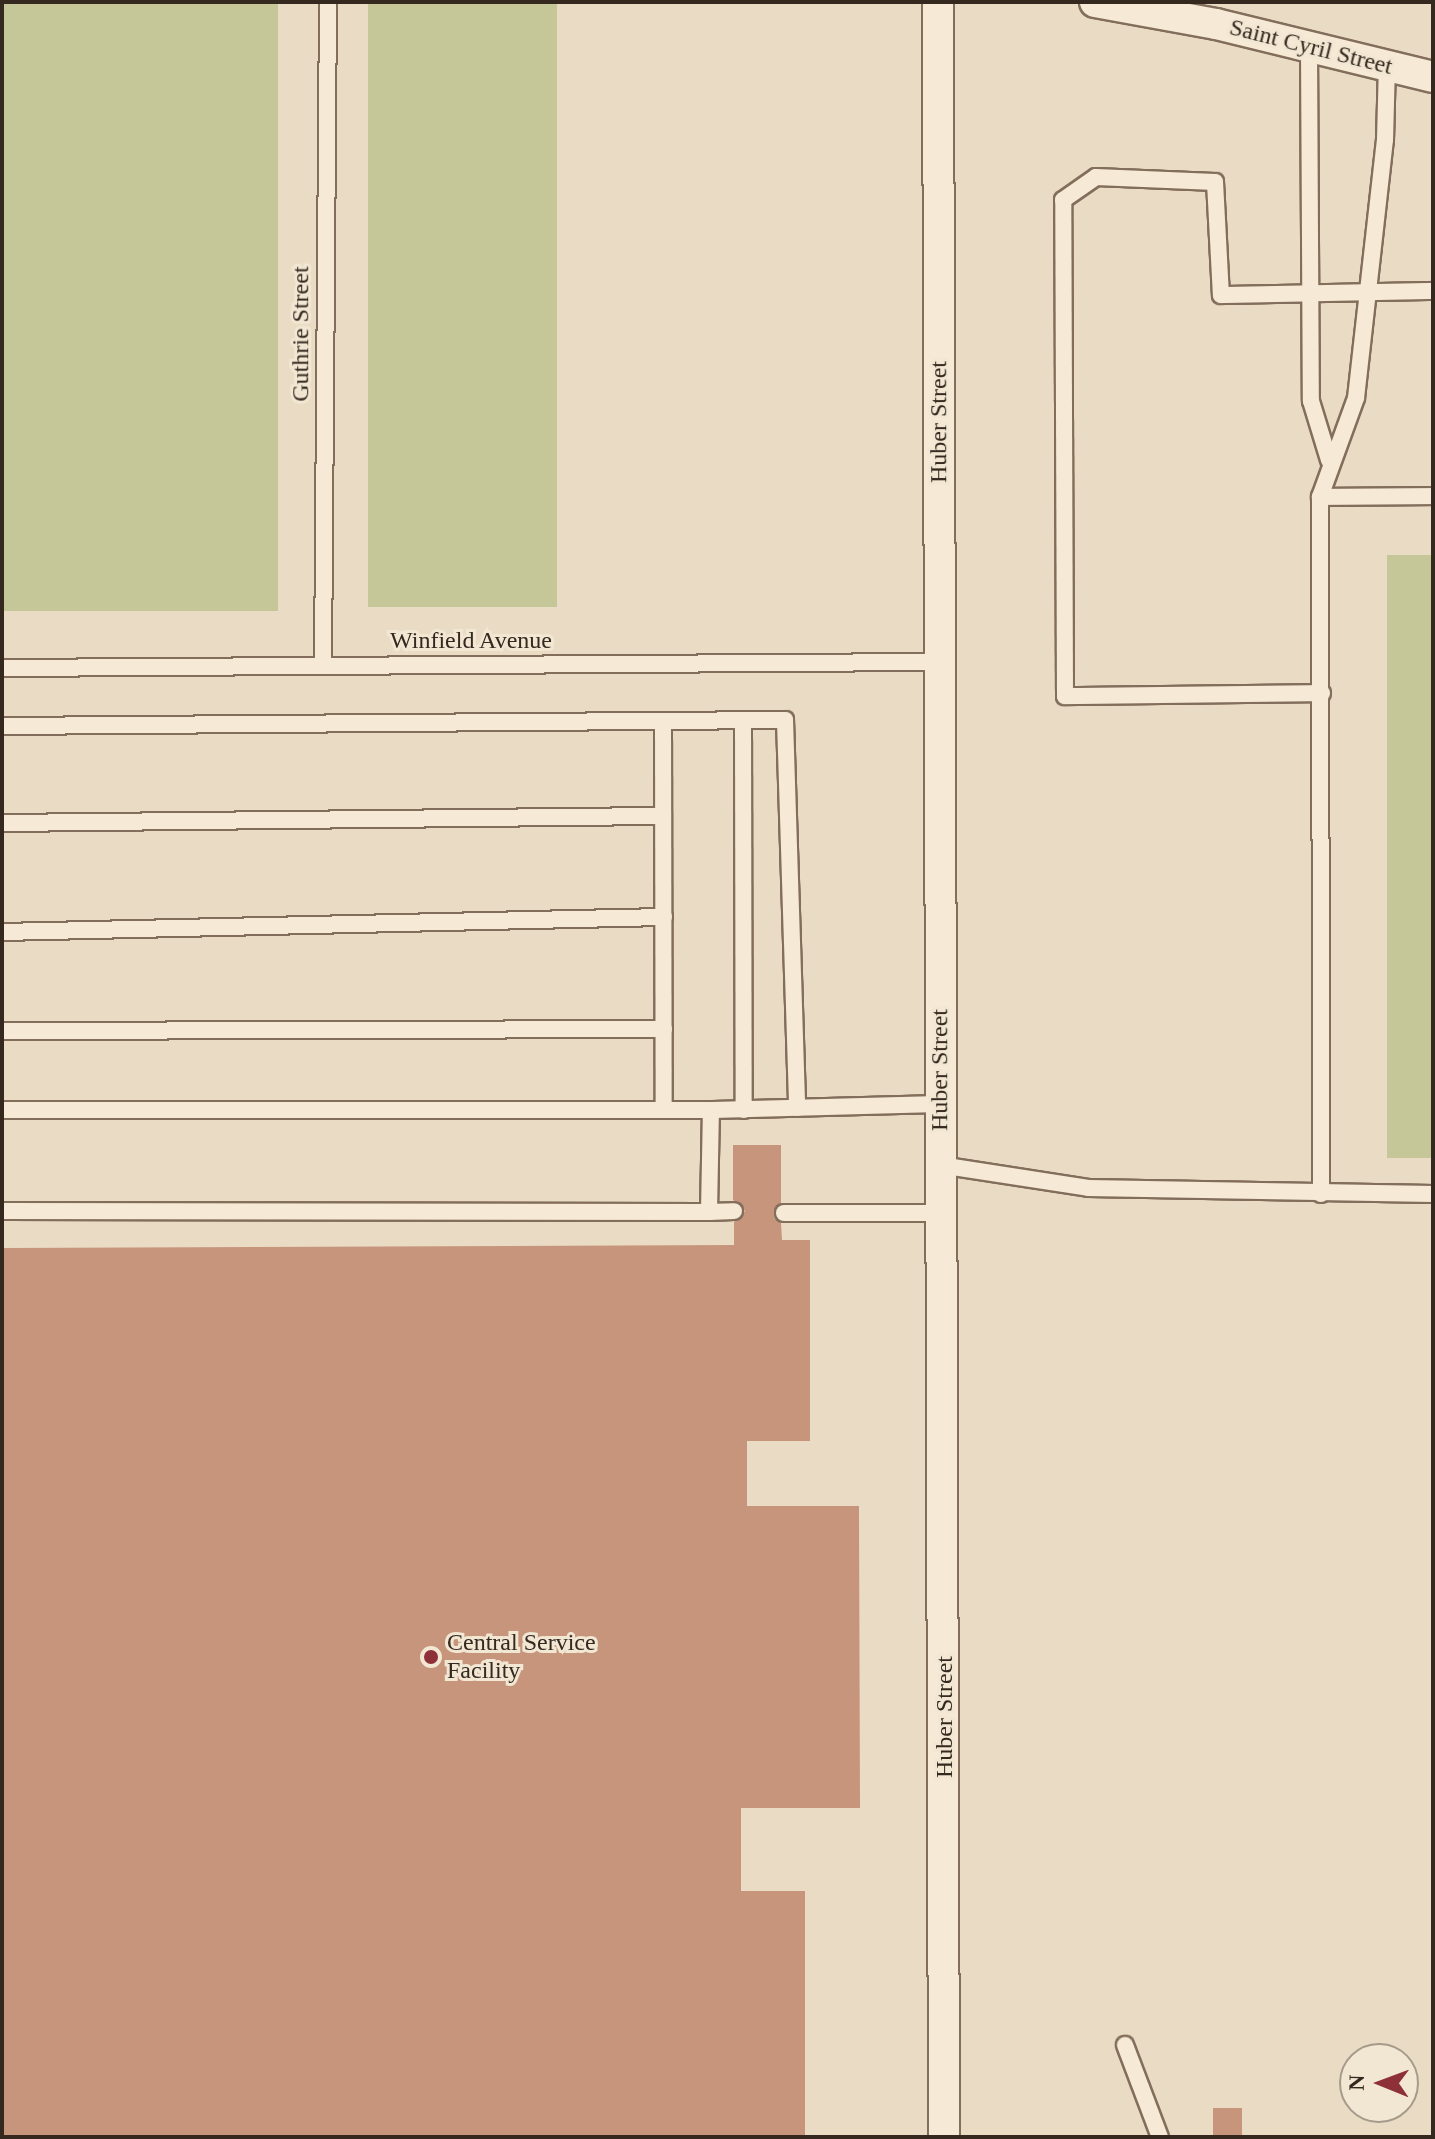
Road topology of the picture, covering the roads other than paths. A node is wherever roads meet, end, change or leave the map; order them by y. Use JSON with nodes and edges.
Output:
{"nodes":[{"id":1,"x":328,"y":2,"type":"edge"},
{"id":2,"x":938,"y":2,"type":"edge"},
{"id":3,"x":1100,"y":2,"type":"edge"},
{"id":4,"x":1309,"y":47,"type":"junction"},
{"id":5,"x":1387,"y":66,"type":"junction"},
{"id":6,"x":1433,"y":77,"type":"edge"},
{"id":7,"x":1369,"y":291,"type":"junction"},
{"id":8,"x":1433,"y":291,"type":"edge"},
{"id":9,"x":1307,"y":295,"type":"junction"},
{"id":10,"x":1329,"y":460,"type":"junction"},
{"id":11,"x":1433,"y":496,"type":"edge"},
{"id":12,"x":1320,"y":497,"type":"junction"},
{"id":13,"x":939,"y":662,"type":"junction"},
{"id":14,"x":323,"y":666,"type":"junction"},
{"id":15,"x":2,"y":668,"type":"edge"},
{"id":16,"x":1322,"y":693,"type":"junction"},
{"id":17,"x":743,"y":720,"type":"junction"},
{"id":18,"x":663,"y":721,"type":"junction"},
{"id":19,"x":2,"y":726,"type":"edge"},
{"id":20,"x":663,"y":816,"type":"junction"},
{"id":21,"x":2,"y":823,"type":"edge"},
{"id":22,"x":664,"y":917,"type":"junction"},
{"id":23,"x":2,"y":932,"type":"edge"},
{"id":24,"x":664,"y":1029,"type":"junction"},
{"id":25,"x":2,"y":1031,"type":"edge"},
{"id":26,"x":940,"y":1104,"type":"junction"},
{"id":27,"x":797,"y":1108,"type":"junction"},
{"id":28,"x":2,"y":1110,"type":"edge"},
{"id":29,"x":664,"y":1110,"type":"junction"},
{"id":30,"x":711,"y":1110,"type":"junction"},
{"id":31,"x":744,"y":1110,"type":"junction"},
{"id":32,"x":940,"y":1165,"type":"junction"},
{"id":33,"x":1321,"y":1194,"type":"junction"},
{"id":34,"x":1433,"y":1194,"type":"edge"},
{"id":35,"x":2,"y":1211,"type":"edge"},
{"id":36,"x":734,"y":1211,"type":"dead end"},
{"id":37,"x":709,"y":1212,"type":"junction"},
{"id":38,"x":784,"y":1213,"type":"dead end"},
{"id":39,"x":941,"y":1213,"type":"junction"},
{"id":40,"x":1125,"y":2045,"type":"dead end"},
{"id":41,"x":944,"y":2137,"type":"edge"},
{"id":42,"x":1160,"y":2137,"type":"edge"}],
"edges":[{"from":1,"to":14,"type":"lane","name":"Guthrie Street"},
{"from":2,"to":13,"type":"street","name":"Huber Street"},
{"from":3,"to":4,"type":"street","name":"Saint Cyril Street"},
{"from":4,"to":5,"type":"street","name":"Saint Cyril Street"},
{"from":4,"to":9,"type":"lane"},
{"from":5,"to":6,"type":"street","name":"Saint Cyril Street"},
{"from":5,"to":7,"type":"lane"},
{"from":7,"to":8,"type":"lane"},
{"from":7,"to":9,"type":"lane"},
{"from":7,"to":10,"type":"lane"},
{"from":9,"to":10,"type":"lane"},
{"from":9,"to":16,"type":"lane"},
{"from":10,"to":12,"type":"lane"},
{"from":11,"to":12,"type":"lane"},
{"from":12,"to":16,"type":"lane"},
{"from":13,"to":14,"type":"lane","name":"Winfield Avenue"},
{"from":13,"to":26,"type":"street","name":"Huber Street"},
{"from":14,"to":15,"type":"lane","name":"Winfield Avenue"},
{"from":16,"to":33,"type":"lane"},
{"from":17,"to":18,"type":"lane"},
{"from":17,"to":27,"type":"lane"},
{"from":17,"to":31,"type":"lane"},
{"from":18,"to":19,"type":"lane"},
{"from":18,"to":20,"type":"lane"},
{"from":20,"to":21,"type":"lane"},
{"from":20,"to":22,"type":"lane"},
{"from":22,"to":23,"type":"lane"},
{"from":22,"to":24,"type":"lane"},
{"from":24,"to":25,"type":"lane"},
{"from":24,"to":29,"type":"lane"},
{"from":26,"to":27,"type":"lane"},
{"from":26,"to":32,"type":"street","name":"Huber Street"},
{"from":27,"to":31,"type":"lane"},
{"from":28,"to":29,"type":"lane"},
{"from":29,"to":30,"type":"lane"},
{"from":30,"to":31,"type":"lane"},
{"from":30,"to":37,"type":"lane"},
{"from":32,"to":33,"type":"lane"},
{"from":32,"to":39,"type":"street","name":"Huber Street"},
{"from":33,"to":34,"type":"lane"},
{"from":35,"to":37,"type":"lane"},
{"from":36,"to":37,"type":"lane"},
{"from":38,"to":39,"type":"lane"},
{"from":39,"to":41,"type":"street","name":"Huber Street"},
{"from":40,"to":42,"type":"lane"}]}
